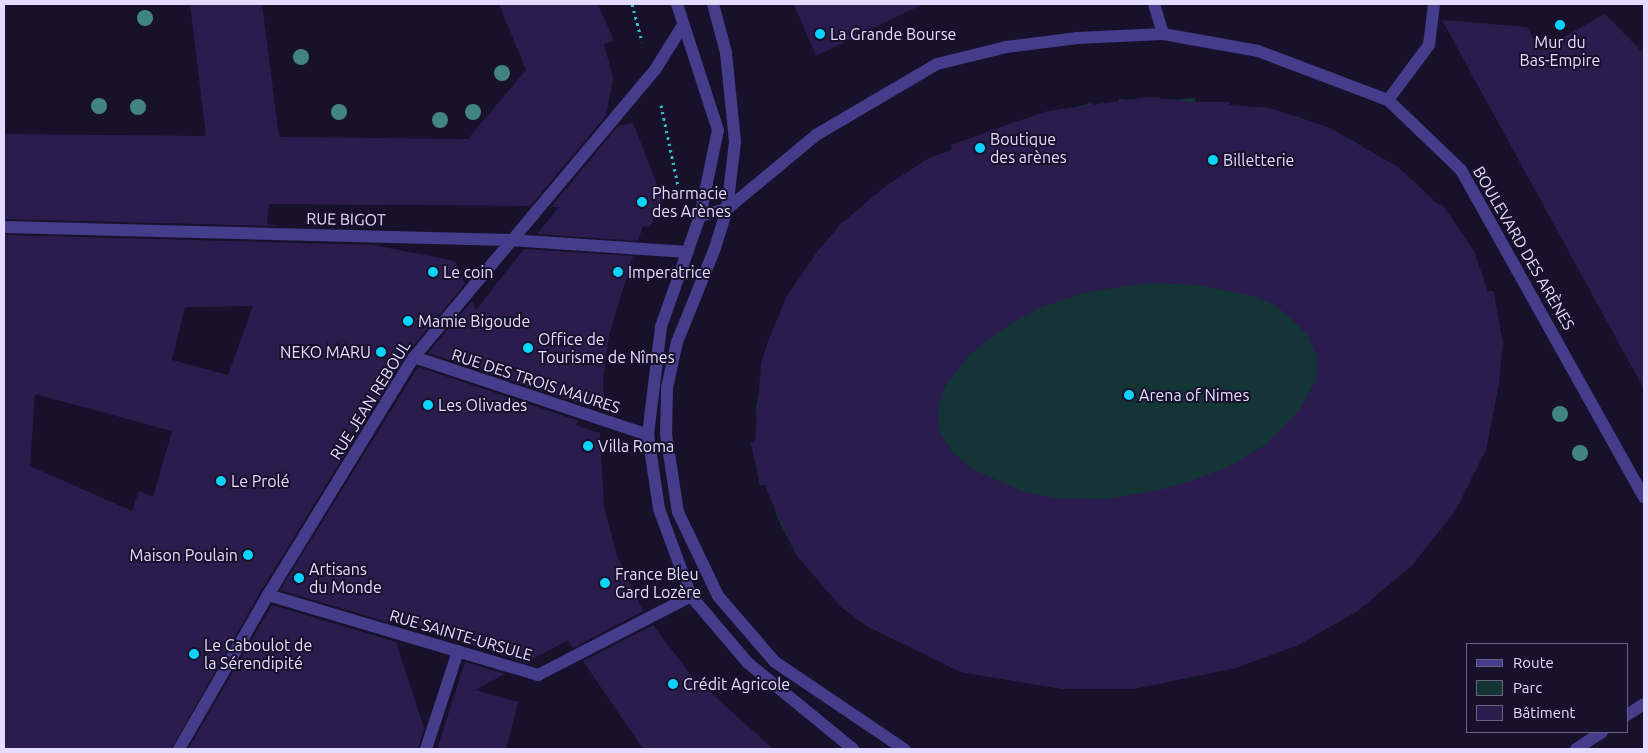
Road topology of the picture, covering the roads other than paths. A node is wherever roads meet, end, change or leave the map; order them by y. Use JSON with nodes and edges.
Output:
{"nodes":[{"id":1,"x":677,"y":4,"type":"edge"},
{"id":2,"x":713,"y":4,"type":"edge"},
{"id":3,"x":1154,"y":4,"type":"edge"},
{"id":4,"x":1434,"y":4,"type":"edge"},
{"id":5,"x":683,"y":25,"type":"junction"},
{"id":6,"x":1163,"y":34,"type":"junction"},
{"id":7,"x":1388,"y":100,"type":"junction"},
{"id":8,"x":727,"y":209,"type":"junction"},
{"id":9,"x":700,"y":216,"type":"junction"},
{"id":10,"x":4,"y":227,"type":"edge"},
{"id":11,"x":510,"y":240,"type":"junction"},
{"id":12,"x":688,"y":252,"type":"junction"},
{"id":13,"x":414,"y":357,"type":"junction"},
{"id":14,"x":648,"y":435,"type":"junction"},
{"id":15,"x":1644,"y":497,"type":"edge"},
{"id":16,"x":268,"y":595,"type":"junction"},
{"id":17,"x":691,"y":596,"type":"junction"},
{"id":18,"x":458,"y":651,"type":"junction"},
{"id":19,"x":1644,"y":704,"type":"edge"},
{"id":20,"x":1628,"y":714,"type":"edge"},
{"id":21,"x":1600,"y":733,"type":"edge"},
{"id":22,"x":179,"y":749,"type":"edge"},
{"id":23,"x":426,"y":749,"type":"edge"},
{"id":24,"x":853,"y":749,"type":"edge"},
{"id":25,"x":904,"y":749,"type":"edge"},
{"id":26,"x":1576,"y":749,"type":"edge"}],
"edges":[{"from":1,"to":5,"type":"street"},
{"from":2,"to":8,"type":"street"},
{"from":3,"to":6,"type":"street"},
{"from":4,"to":7,"type":"street"},
{"from":5,"to":9,"type":"street"},
{"from":5,"to":11,"type":"street","name":"RUE JEAN REBOUL"},
{"from":6,"to":7,"type":"street","name":"BOULEVARD DES ARÈNES"},
{"from":6,"to":8,"type":"street","name":"BOULEVARD DES ARÈNES"},
{"from":7,"to":15,"type":"street","name":"BOULEVARD DES ARÈNES"},
{"from":8,"to":9,"type":"street","name":"BOULEVARD DES ARÈNES"},
{"from":8,"to":25,"type":"street"},
{"from":9,"to":12,"type":"street"},
{"from":10,"to":11,"type":"street","name":"RUE BIGOT"},
{"from":11,"to":12,"type":"street","name":"RUE BIGOT"},
{"from":11,"to":13,"type":"street","name":"RUE JEAN REBOUL"},
{"from":12,"to":14,"type":"street"},
{"from":13,"to":14,"type":"street","name":"RUE DES TROIS MAURES"},
{"from":13,"to":16,"type":"street","name":"RUE JEAN REBOUL"},
{"from":14,"to":17,"type":"street"},
{"from":16,"to":18,"type":"street","name":"RUE SAINTE-URSULE"},
{"from":16,"to":22,"type":"street","name":"RUE JEAN REBOUL"},
{"from":17,"to":18,"type":"street","name":"RUE SAINTE-URSULE"},
{"from":17,"to":24,"type":"street"},
{"from":18,"to":23,"type":"street"},
{"from":19,"to":20,"type":"street"},
{"from":21,"to":26,"type":"street"}]}
